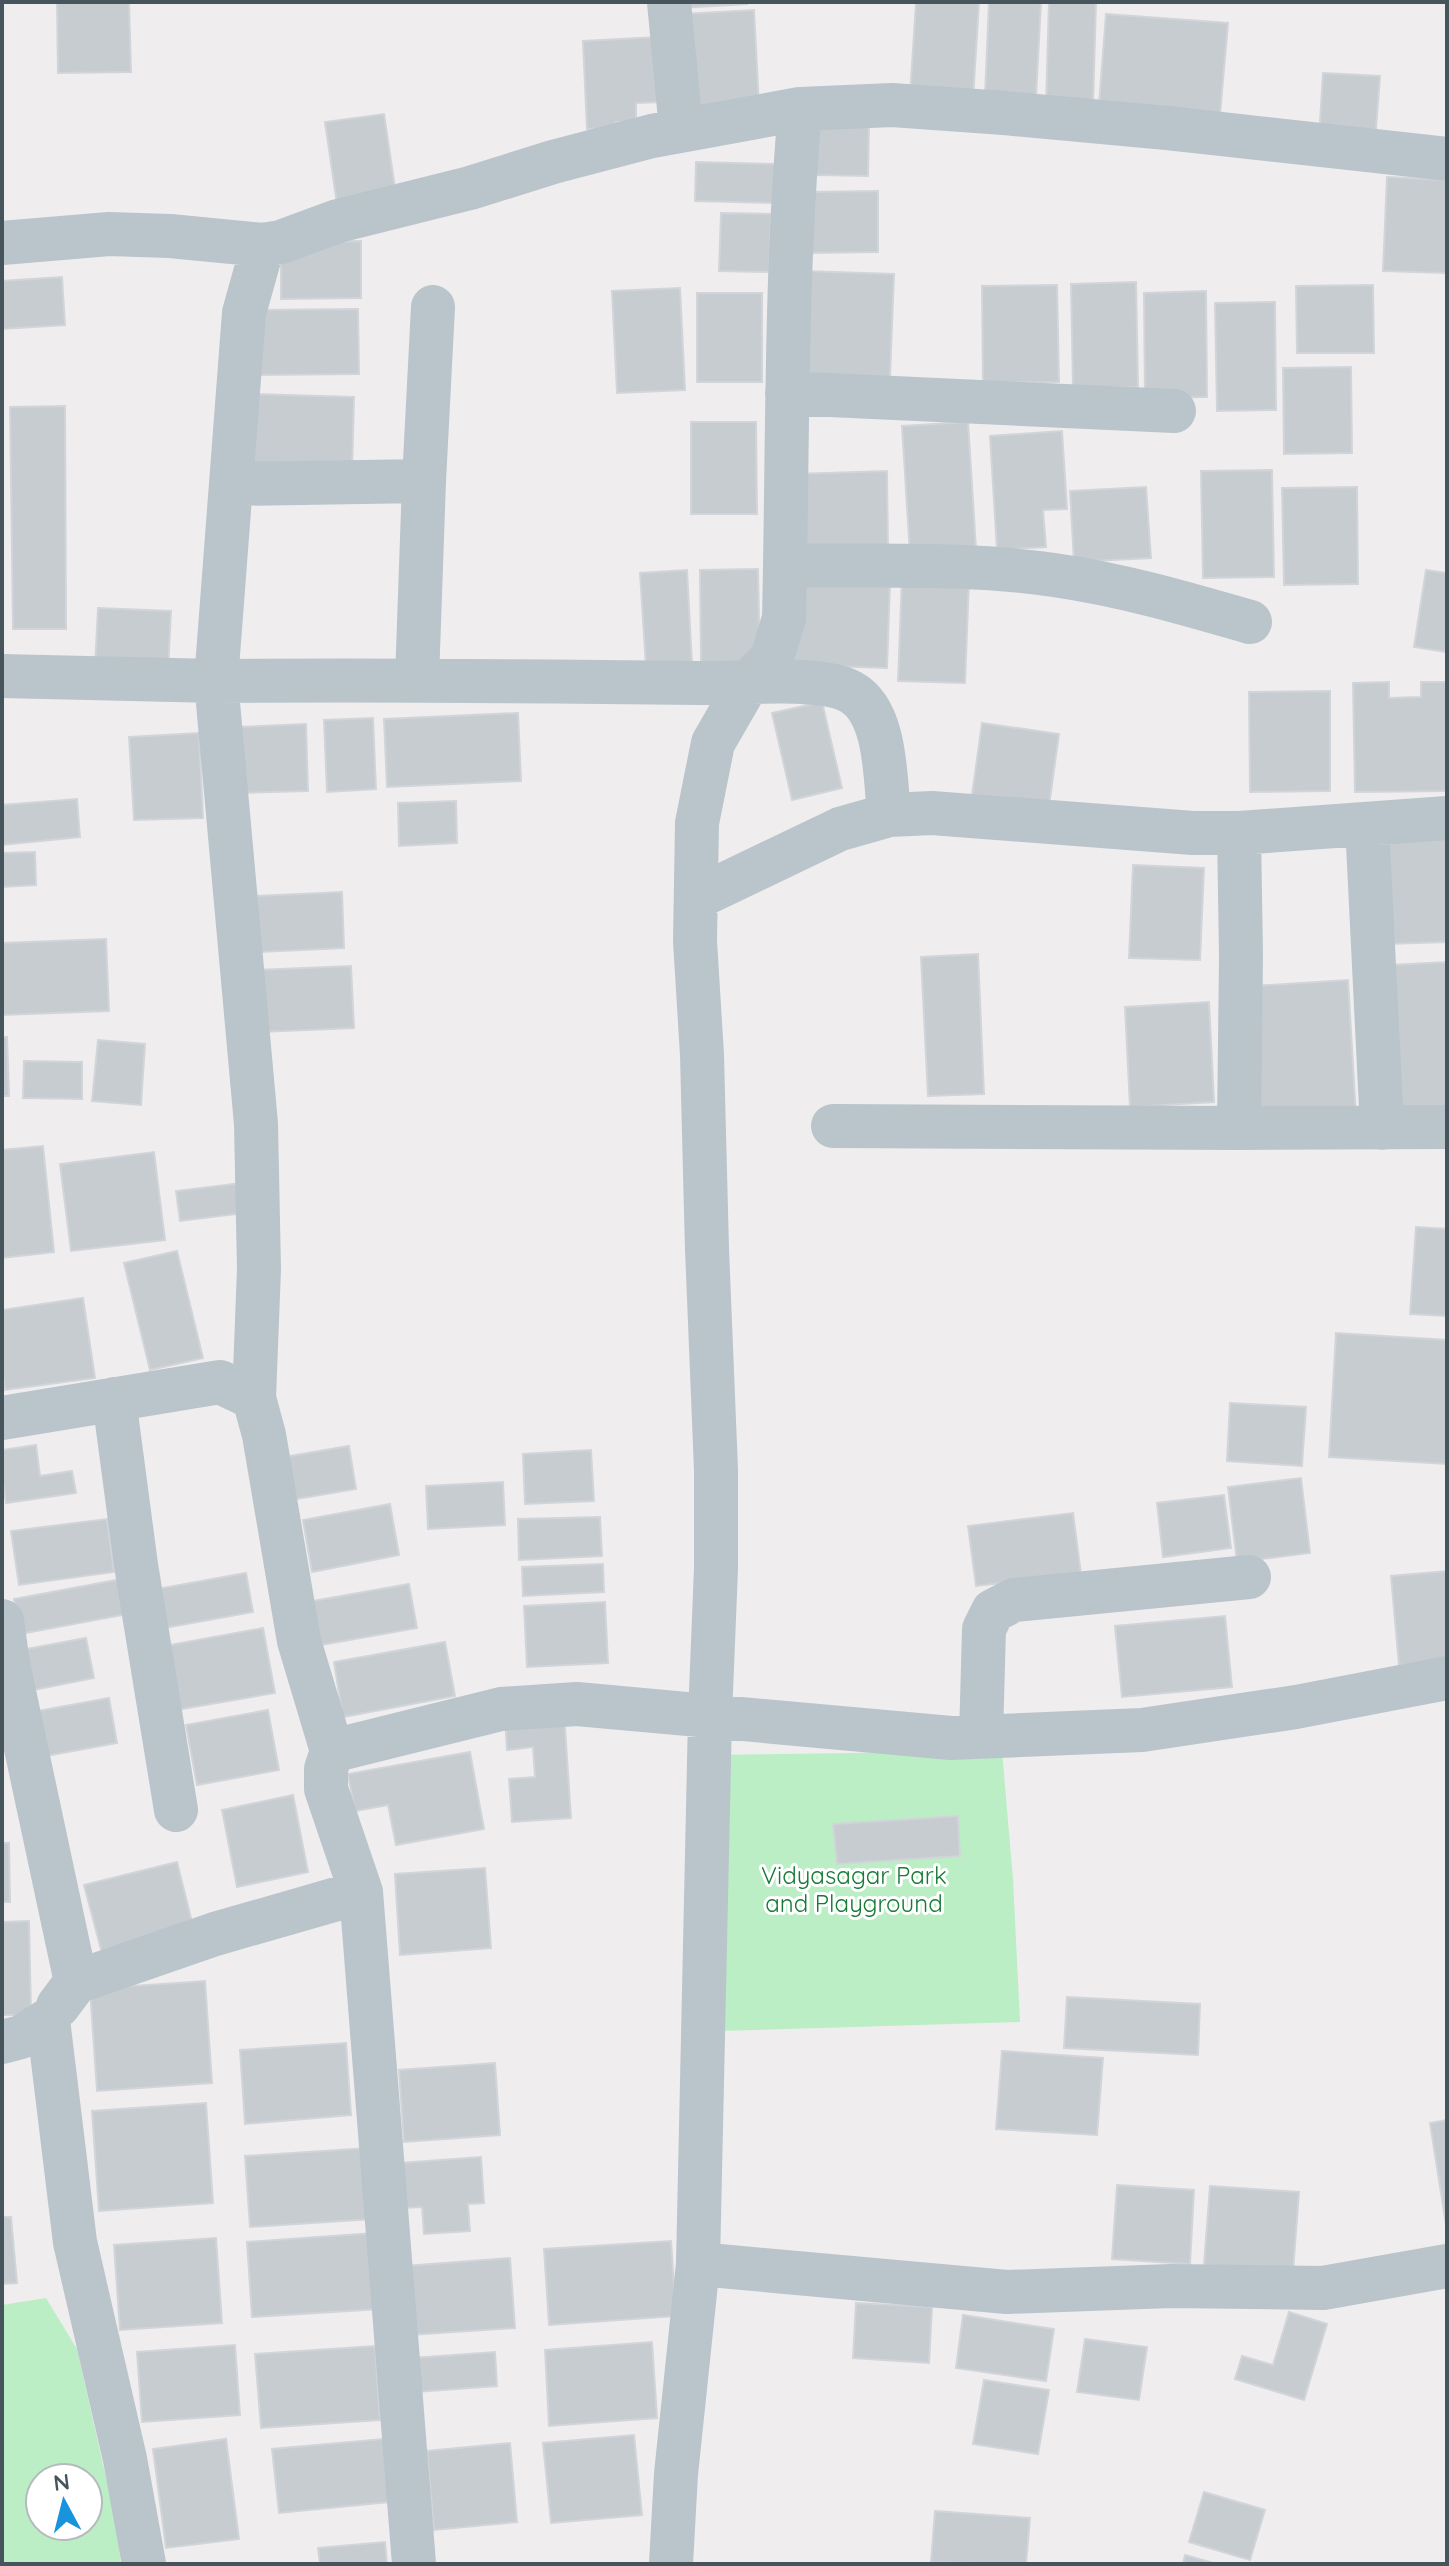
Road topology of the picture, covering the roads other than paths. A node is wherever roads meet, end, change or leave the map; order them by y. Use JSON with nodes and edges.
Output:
{"nodes":[{"id":1,"x":669,"y":2,"type":"edge"},
{"id":2,"x":800,"y":109,"type":"junction"},
{"id":3,"x":681,"y":130,"type":"junction"},
{"id":4,"x":1447,"y":159,"type":"edge"},
{"id":5,"x":2,"y":243,"type":"edge"},
{"id":6,"x":263,"y":245,"type":"junction"},
{"id":7,"x":433,"y":307,"type":"dead end"},
{"id":8,"x":787,"y":393,"type":"junction"},
{"id":9,"x":1174,"y":411,"type":"dead end"},
{"id":10,"x":424,"y":481,"type":"junction"},
{"id":11,"x":231,"y":484,"type":"junction"},
{"id":12,"x":785,"y":565,"type":"junction"},
{"id":13,"x":1250,"y":622,"type":"dead end"},
{"id":14,"x":2,"y":676,"type":"edge"},
{"id":15,"x":417,"y":680,"type":"junction"},
{"id":16,"x":216,"y":681,"type":"junction"},
{"id":17,"x":747,"y":684,"type":"junction"},
{"id":18,"x":889,"y":815,"type":"junction"},
{"id":19,"x":1447,"y":818,"type":"edge"},
{"id":20,"x":1367,"y":824,"type":"junction"},
{"id":21,"x":1239,"y":833,"type":"junction"},
{"id":22,"x":696,"y":898,"type":"junction"},
{"id":23,"x":833,"y":1126,"type":"dead end"},
{"id":24,"x":1447,"y":1127,"type":"edge"},
{"id":25,"x":1239,"y":1128,"type":"junction"},
{"id":26,"x":1382,"y":1128,"type":"junction"},
{"id":27,"x":254,"y":1398,"type":"junction"},
{"id":28,"x":114,"y":1399,"type":"junction"},
{"id":29,"x":2,"y":1418,"type":"edge"},
{"id":30,"x":1249,"y":1577,"type":"dead end"},
{"id":31,"x":2,"y":1621,"type":"edge"},
{"id":32,"x":1447,"y":1678,"type":"edge"},
{"id":33,"x":710,"y":1717,"type":"junction"},
{"id":34,"x":981,"y":1737,"type":"junction"},
{"id":35,"x":332,"y":1751,"type":"junction"},
{"id":36,"x":176,"y":1810,"type":"dead end"},
{"id":37,"x":361,"y":1892,"type":"junction"},
{"id":38,"x":76,"y":1982,"type":"junction"},
{"id":39,"x":48,"y":2020,"type":"junction"},
{"id":40,"x":2,"y":2042,"type":"edge"},
{"id":41,"x":698,"y":2264,"type":"junction"},
{"id":42,"x":1447,"y":2266,"type":"edge"},
{"id":43,"x":144,"y":2564,"type":"edge"},
{"id":44,"x":414,"y":2564,"type":"edge"},
{"id":45,"x":671,"y":2564,"type":"edge"}],
"edges":[{"from":1,"to":3,"type":"street"},
{"from":2,"to":3,"type":"street"},
{"from":2,"to":4,"type":"street"},
{"from":2,"to":8,"type":"street"},
{"from":3,"to":6,"type":"street"},
{"from":5,"to":6,"type":"street"},
{"from":6,"to":11,"type":"street"},
{"from":7,"to":10,"type":"street"},
{"from":8,"to":9,"type":"street"},
{"from":8,"to":12,"type":"street"},
{"from":10,"to":11,"type":"street"},
{"from":10,"to":15,"type":"street"},
{"from":11,"to":16,"type":"street"},
{"from":12,"to":13,"type":"street"},
{"from":12,"to":17,"type":"street"},
{"from":14,"to":16,"type":"street"},
{"from":15,"to":16,"type":"street"},
{"from":15,"to":17,"type":"street"},
{"from":16,"to":27,"type":"street"},
{"from":17,"to":18,"type":"street"},
{"from":17,"to":22,"type":"street"},
{"from":18,"to":21,"type":"street"},
{"from":18,"to":22,"type":"street"},
{"from":19,"to":20,"type":"street"},
{"from":20,"to":21,"type":"street"},
{"from":20,"to":26,"type":"street"},
{"from":21,"to":25,"type":"street"},
{"from":22,"to":33,"type":"street"},
{"from":23,"to":25,"type":"street"},
{"from":24,"to":26,"type":"street"},
{"from":25,"to":26,"type":"street"},
{"from":27,"to":28,"type":"street"},
{"from":27,"to":35,"type":"street"},
{"from":28,"to":29,"type":"street"},
{"from":28,"to":36,"type":"street"},
{"from":30,"to":34,"type":"street"},
{"from":31,"to":38,"type":"street"},
{"from":32,"to":34,"type":"street"},
{"from":33,"to":34,"type":"street"},
{"from":33,"to":35,"type":"street"},
{"from":33,"to":41,"type":"street"},
{"from":35,"to":37,"type":"street"},
{"from":37,"to":38,"type":"street"},
{"from":37,"to":44,"type":"street"},
{"from":38,"to":39,"type":"street"},
{"from":39,"to":40,"type":"street"},
{"from":39,"to":43,"type":"street"},
{"from":41,"to":42,"type":"street"},
{"from":41,"to":45,"type":"street"}]}
